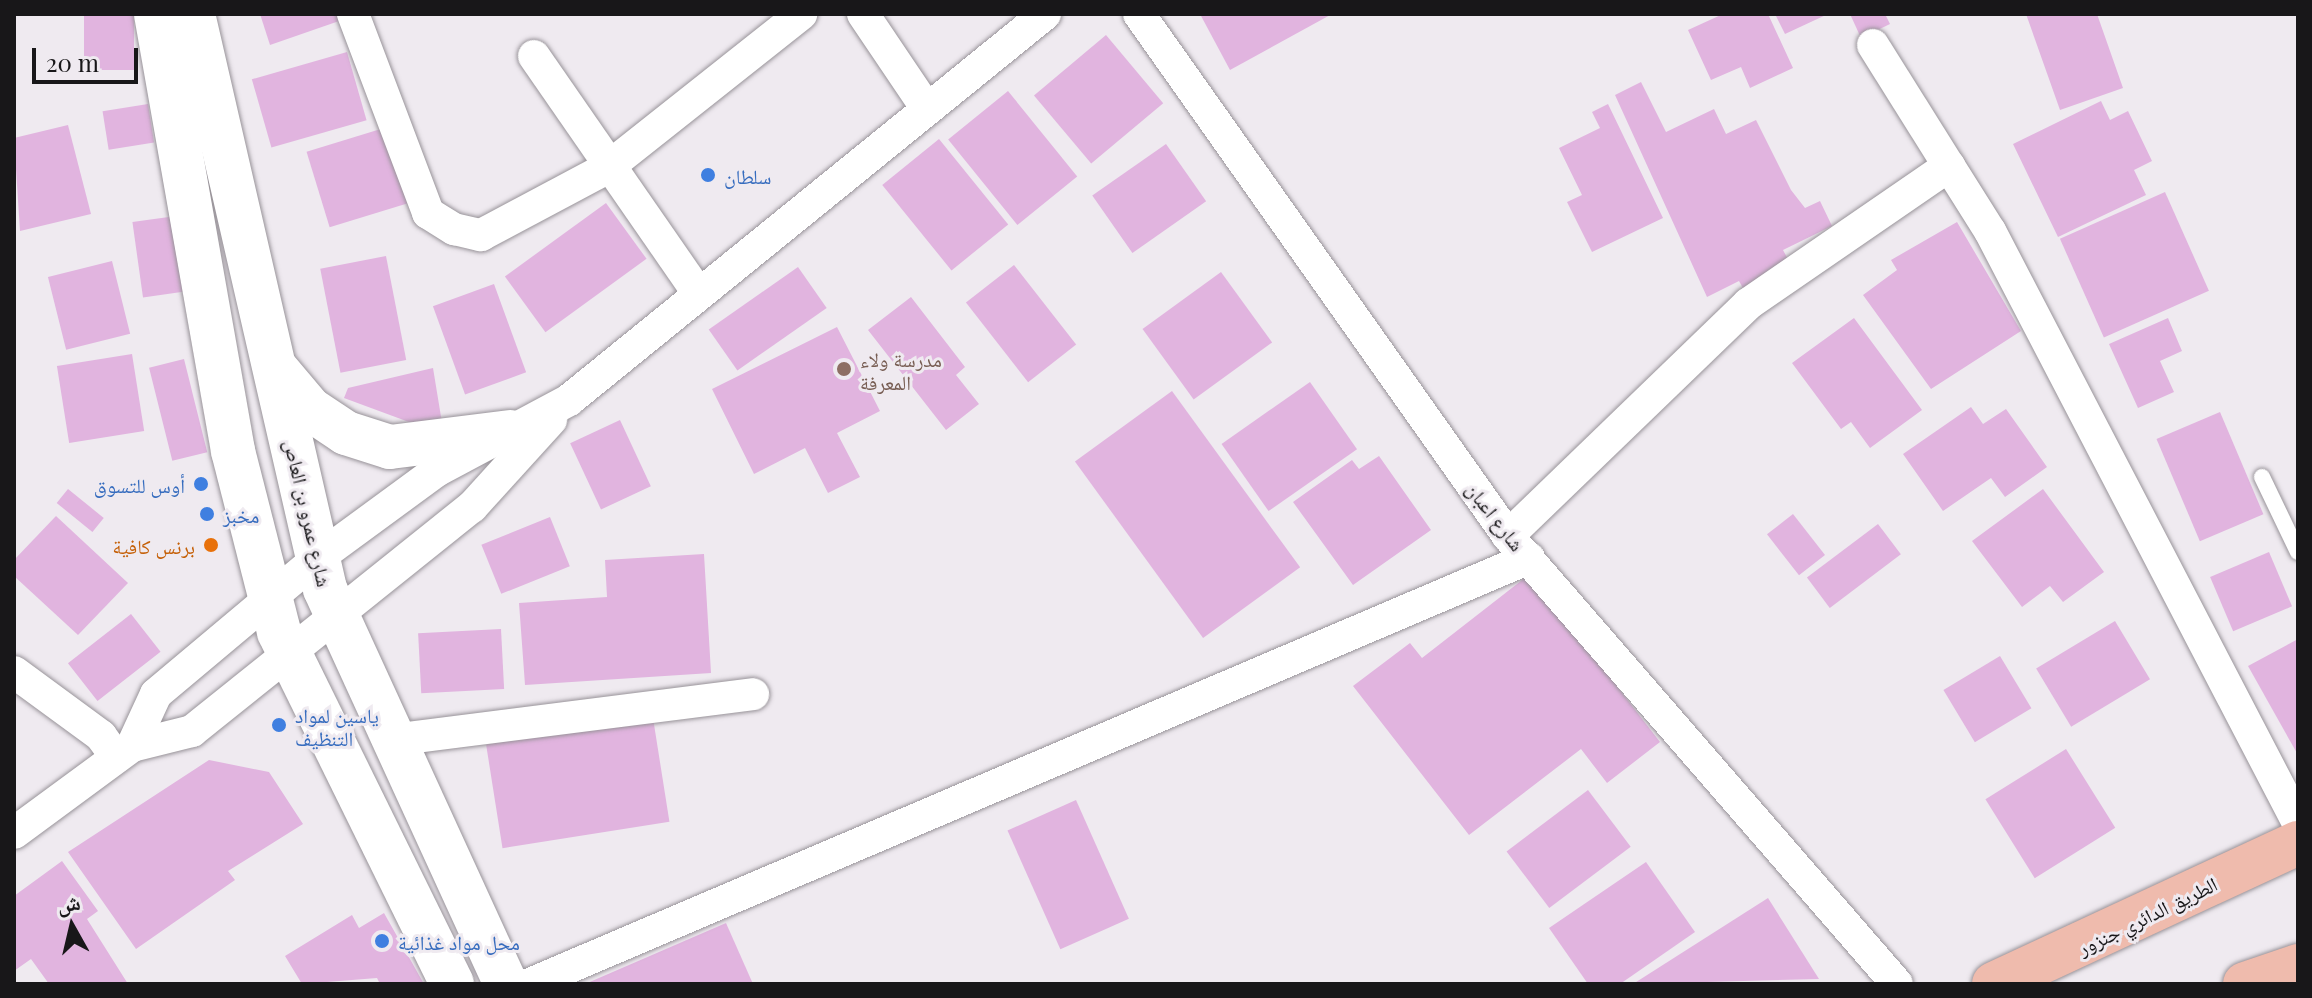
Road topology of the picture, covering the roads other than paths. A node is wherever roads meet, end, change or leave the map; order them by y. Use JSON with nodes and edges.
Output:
{"nodes":[{"id":1,"x":156,"y":14,"type":"edge"},
{"id":2,"x":193,"y":14,"type":"edge"},
{"id":3,"x":801,"y":14,"type":"edge"},
{"id":4,"x":863,"y":14,"type":"edge"},
{"id":5,"x":1045,"y":14,"type":"edge"},
{"id":6,"x":1139,"y":14,"type":"edge"},
{"id":7,"x":362,"y":19,"type":"edge"},
{"id":8,"x":1873,"y":45,"type":"dead end"},
{"id":9,"x":534,"y":56,"type":"dead end"},
{"id":10,"x":927,"y":109,"type":"junction"},
{"id":11,"x":1949,"y":166,"type":"junction"},
{"id":12,"x":607,"y":168,"type":"junction"},
{"id":13,"x":698,"y":293,"type":"junction"},
{"id":14,"x":276,"y":369,"type":"junction"},
{"id":15,"x":569,"y":400,"type":"junction"},
{"id":16,"x":510,"y":432,"type":"junction"},
{"id":17,"x":2262,"y":477,"type":"dead end"},
{"id":18,"x":1518,"y":547,"type":"junction"},
{"id":19,"x":2298,"y":552,"type":"edge"},
{"id":20,"x":318,"y":558,"type":"junction"},
{"id":21,"x":273,"y":598,"type":"junction"},
{"id":22,"x":335,"y":613,"type":"junction"},
{"id":23,"x":288,"y":653,"type":"junction"},
{"id":24,"x":14,"y":672,"type":"edge"},
{"id":25,"x":753,"y":694,"type":"dead end"},
{"id":26,"x":391,"y":740,"type":"junction"},
{"id":27,"x":124,"y":752,"type":"junction"},
{"id":28,"x":2298,"y":823,"type":"edge"},
{"id":29,"x":14,"y":833,"type":"edge"},
{"id":30,"x":2298,"y":843,"type":"edge"},
{"id":31,"x":2298,"y":966,"type":"edge"},
{"id":32,"x":452,"y":984,"type":"edge"},
{"id":33,"x":506,"y":984,"type":"edge"},
{"id":34,"x":530,"y":984,"type":"edge"},
{"id":35,"x":1897,"y":984,"type":"edge"},
{"id":36,"x":1994,"y":984,"type":"edge"},
{"id":37,"x":2245,"y":984,"type":"edge"}],
"edges":[{"from":1,"to":21,"type":"street"},
{"from":2,"to":14,"type":"street","name":"شارع عمرو بن العاص"},
{"from":3,"to":12,"type":"street"},
{"from":4,"to":10,"type":"street"},
{"from":5,"to":10,"type":"street"},
{"from":6,"to":18,"type":"street","name":"شارع اعبان"},
{"from":7,"to":12,"type":"street"},
{"from":8,"to":11,"type":"street"},
{"from":9,"to":12,"type":"street"},
{"from":10,"to":13,"type":"street"},
{"from":11,"to":18,"type":"street"},
{"from":11,"to":28,"type":"street"},
{"from":12,"to":13,"type":"street"},
{"from":13,"to":15,"type":"street"},
{"from":14,"to":16,"type":"street"},
{"from":14,"to":20,"type":"street","name":"شارع عمرو بن العاص"},
{"from":15,"to":16,"type":"street"},
{"from":15,"to":22,"type":"street"},
{"from":16,"to":20,"type":"street"},
{"from":17,"to":19,"type":"lane"},
{"from":18,"to":34,"type":"street"},
{"from":18,"to":35,"type":"street","name":"شارع اعبان"},
{"from":20,"to":21,"type":"street"},
{"from":20,"to":22,"type":"street","name":"شارع عمرو بن العاص"},
{"from":21,"to":23,"type":"street"},
{"from":21,"to":27,"type":"street"},
{"from":22,"to":23,"type":"street"},
{"from":22,"to":26,"type":"street","name":"شارع عمرو بن العاص"},
{"from":23,"to":27,"type":"street"},
{"from":23,"to":32,"type":"street"},
{"from":24,"to":27,"type":"street"},
{"from":25,"to":26,"type":"street"},
{"from":26,"to":33,"type":"street","name":"شارع عمرو بن العاص"},
{"from":27,"to":29,"type":"street"},
{"from":30,"to":36,"type":"main road","name":"الطريق الدائري جنزور"},
{"from":31,"to":37,"type":"main road"}]}
